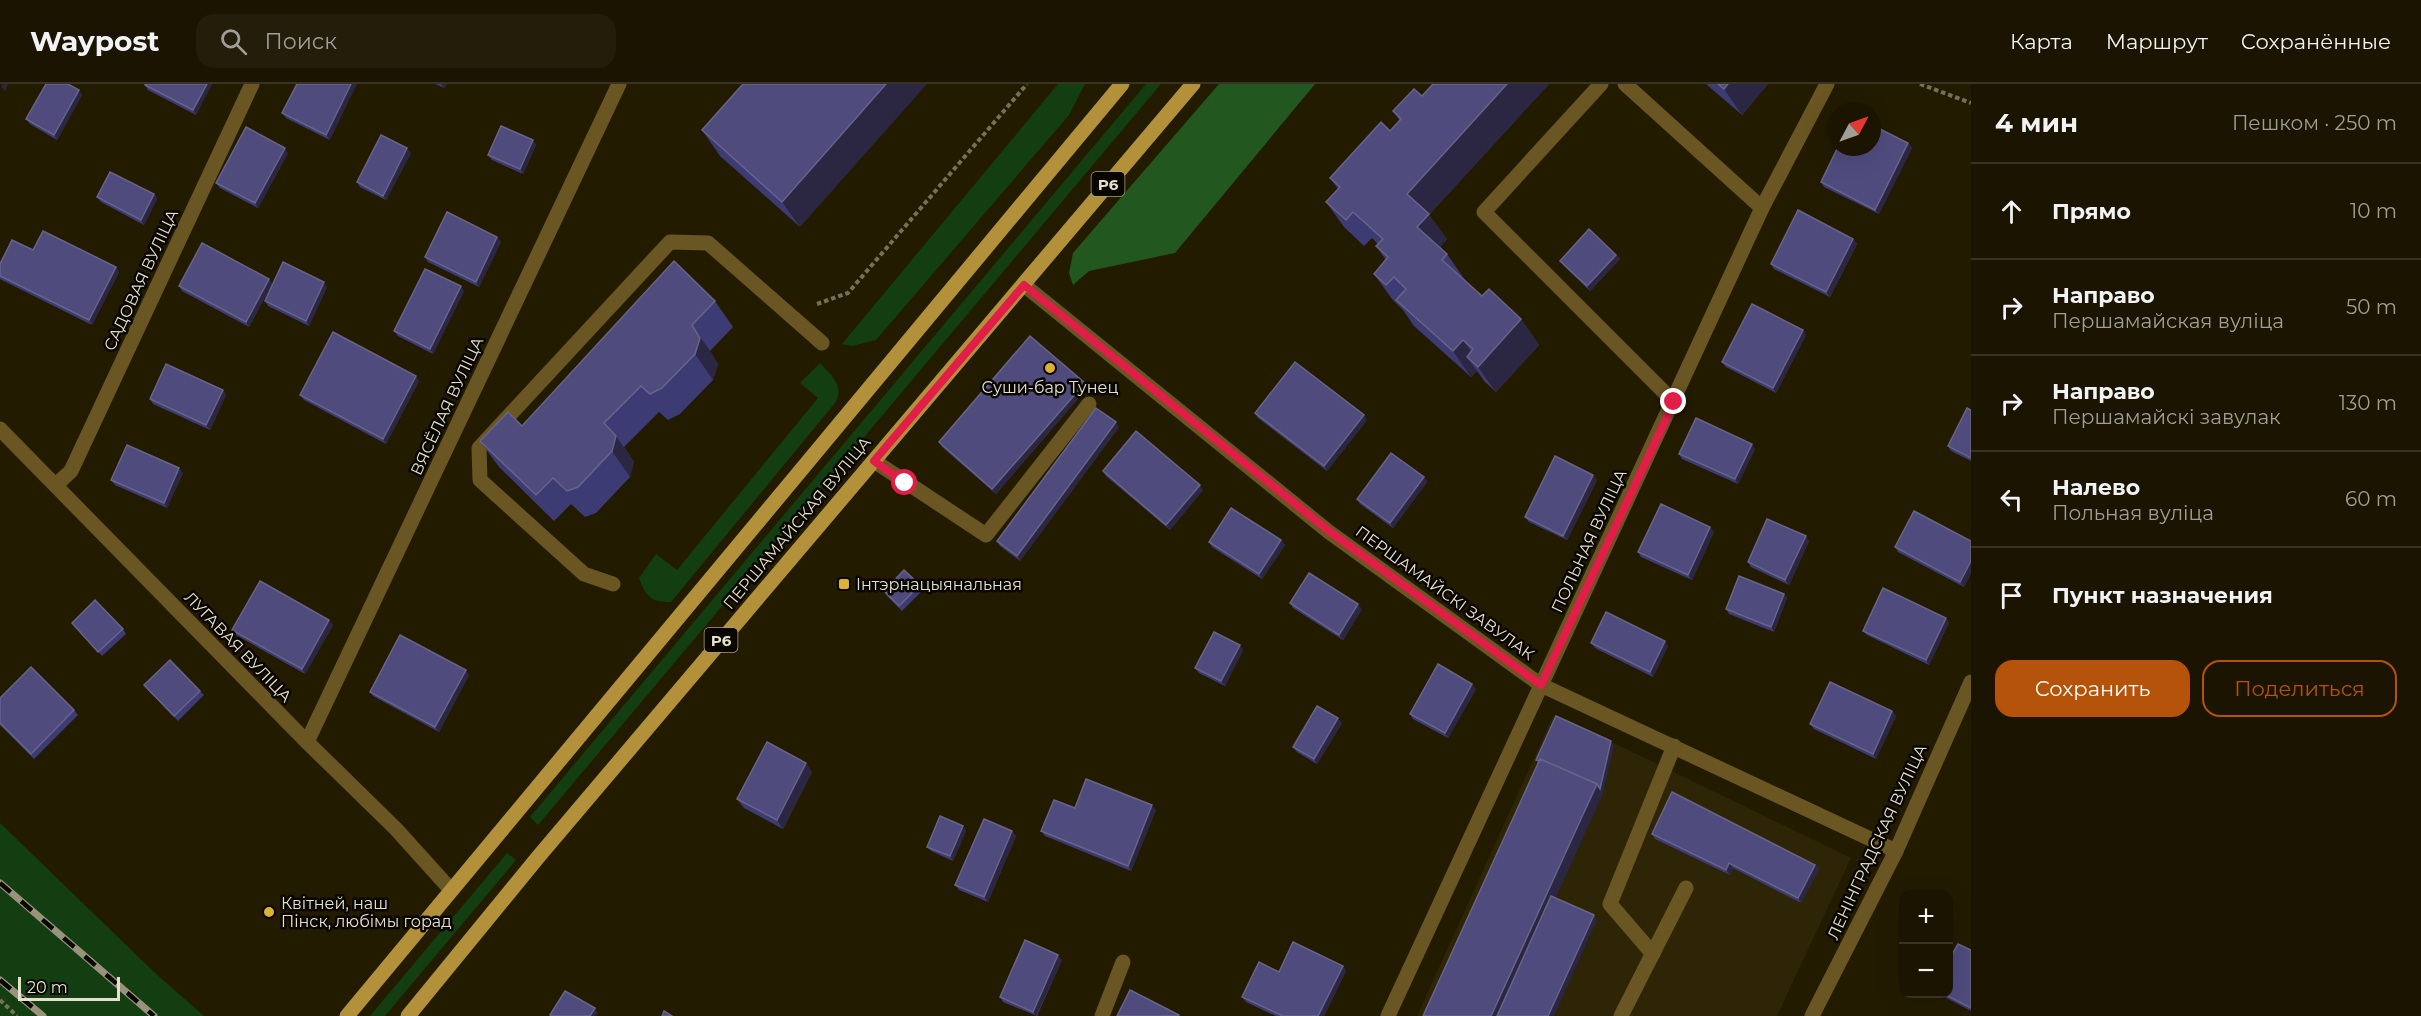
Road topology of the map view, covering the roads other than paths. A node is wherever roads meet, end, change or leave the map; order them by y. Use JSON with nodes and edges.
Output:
{"nodes":[{"id":1,"x":252,"y":84,"type":"edge"},
{"id":2,"x":619,"y":84,"type":"edge"},
{"id":3,"x":1122,"y":84,"type":"edge"},
{"id":4,"x":1193,"y":84,"type":"edge"},
{"id":5,"x":1601,"y":84,"type":"edge"},
{"id":6,"x":1625,"y":84,"type":"edge"},
{"id":7,"x":1827,"y":84,"type":"edge"},
{"id":8,"x":1762,"y":207,"type":"junction"},
{"id":9,"x":1024,"y":285,"type":"junction"},
{"id":10,"x":822,"y":343,"type":"dead end"},
{"id":11,"x":1674,"y":402,"type":"junction"},
{"id":12,"x":1089,"y":404,"type":"dead end"},
{"id":13,"x":0,"y":429,"type":"edge"},
{"id":14,"x":874,"y":461,"type":"junction"},
{"id":15,"x":56,"y":485,"type":"junction"},
{"id":16,"x":613,"y":584,"type":"dead end"},
{"id":17,"x":1971,"y":682,"type":"edge"},
{"id":18,"x":1541,"y":685,"type":"junction"},
{"id":19,"x":307,"y":742,"type":"junction"},
{"id":20,"x":1674,"y":746,"type":"junction"},
{"id":21,"x":1896,"y":851,"type":"junction"},
{"id":22,"x":1686,"y":888,"type":"dead end"},
{"id":23,"x":451,"y":890,"type":"junction"},
{"id":24,"x":1653,"y":954,"type":"junction"},
{"id":25,"x":1123,"y":962,"type":"dead end"},
{"id":26,"x":347,"y":1016,"type":"edge"},
{"id":27,"x":408,"y":1016,"type":"edge"},
{"id":28,"x":1102,"y":1016,"type":"edge"},
{"id":29,"x":1388,"y":1016,"type":"edge"},
{"id":30,"x":1621,"y":1016,"type":"edge"},
{"id":31,"x":1812,"y":1016,"type":"edge"}],
"edges":[{"from":1,"to":15,"type":"street","name":"САДОВАЯ ВУЛІЦА"},
{"from":2,"to":19,"type":"street","name":"ВЯСЁЛАЯ ВУЛІЦА"},
{"from":3,"to":23,"type":"main road","name":"ПЕРШАМАЙСКАЯ ВУЛІЦА"},
{"from":4,"to":9,"type":"main road","name":"ПЕРШАМАЙСКАЯ ВУЛІЦА","number":"Р6"},
{"from":5,"to":11,"type":"street"},
{"from":6,"to":8,"type":"street"},
{"from":7,"to":8,"type":"street","name":"ПОЛЬНАЯ ВУЛІЦА"},
{"from":8,"to":11,"type":"street","name":"ПОЛЬНАЯ ВУЛІЦА"},
{"from":9,"to":14,"type":"main road","name":"ПЕРШАМАЙСКАЯ ВУЛІЦА","number":"Р6"},
{"from":9,"to":18,"type":"street","name":"ПЕРШАМАЙСКІ ЗАВУЛАК"},
{"from":10,"to":16,"type":"street"},
{"from":11,"to":18,"type":"street","name":"ПОЛЬНАЯ ВУЛІЦА"},
{"from":12,"to":14,"type":"street"},
{"from":13,"to":15,"type":"street","name":"ЛУГАВАЯ ВУЛІЦА"},
{"from":14,"to":27,"type":"main road","name":"ПЕРШАМАЙСКАЯ ВУЛІЦА","number":"Р6"},
{"from":15,"to":19,"type":"street","name":"ЛУГАВАЯ ВУЛІЦА"},
{"from":17,"to":21,"type":"street","name":"ЛЕНІНГРАДСКАЯ ВУЛІЦА"},
{"from":18,"to":20,"type":"street","name":"ПЕРШАМАЙСКІ ЗАВУЛАК"},
{"from":18,"to":29,"type":"street","name":"ПОЛЬНАЯ ВУЛІЦА"},
{"from":19,"to":23,"type":"street","name":"ЛУГАВАЯ ВУЛІЦА"},
{"from":20,"to":21,"type":"street","name":"ПЕРШАМАЙСКІ ЗАВУЛАК"},
{"from":20,"to":24,"type":"street"},
{"from":21,"to":31,"type":"street","name":"ЛЕНІНГРАДСКАЯ ВУЛІЦА"},
{"from":22,"to":24,"type":"street"},
{"from":23,"to":26,"type":"main road","name":"ПЕРШАМАЙСКАЯ ВУЛІЦА"},
{"from":24,"to":30,"type":"street"},
{"from":25,"to":28,"type":"street"}]}
